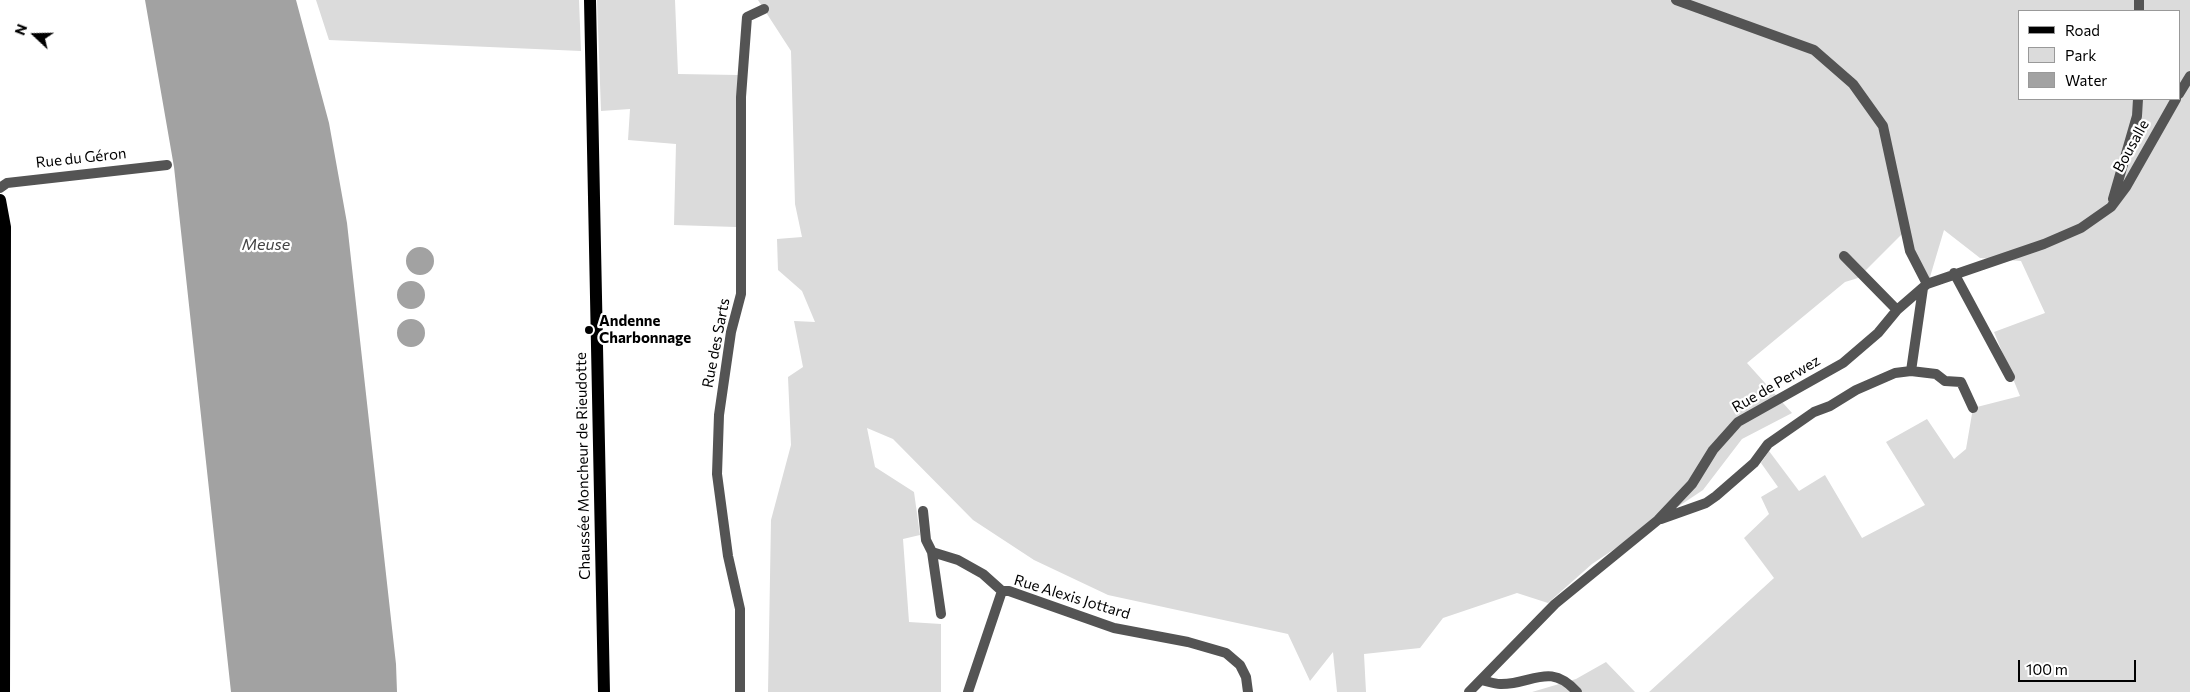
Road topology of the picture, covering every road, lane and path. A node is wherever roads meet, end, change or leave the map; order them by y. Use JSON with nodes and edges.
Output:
{"nodes":[{"id":1,"x":590,"y":0,"type":"edge"},
{"id":2,"x":1676,"y":0,"type":"edge"},
{"id":3,"x":764,"y":9,"type":"dead end"},
{"id":4,"x":2190,"y":76,"type":"edge"},
{"id":5,"x":2180,"y":92,"type":"edge"},
{"id":6,"x":2138,"y":100,"type":"edge"},
{"id":7,"x":2175,"y":100,"type":"edge"},
{"id":8,"x":167,"y":165,"type":"dead end"},
{"id":9,"x":0,"y":188,"type":"edge"},
{"id":10,"x":0,"y":200,"type":"edge"},
{"id":11,"x":2111,"y":207,"type":"junction"},
{"id":12,"x":1844,"y":256,"type":"dead end"},
{"id":13,"x":1954,"y":273,"type":"junction"},
{"id":14,"x":1925,"y":286,"type":"junction"},
{"id":15,"x":1897,"y":310,"type":"junction"},
{"id":16,"x":1911,"y":371,"type":"junction"},
{"id":17,"x":2010,"y":378,"type":"dead end"},
{"id":18,"x":1973,"y":408,"type":"dead end"},
{"id":19,"x":923,"y":511,"type":"dead end"},
{"id":20,"x":1658,"y":520,"type":"junction"},
{"id":21,"x":932,"y":552,"type":"junction"},
{"id":22,"x":1002,"y":591,"type":"junction"},
{"id":23,"x":940,"y":614,"type":"dead end"},
{"id":24,"x":2,"y":631,"type":"edge"},
{"id":25,"x":1481,"y":680,"type":"junction"},
{"id":26,"x":4,"y":692,"type":"edge"},
{"id":27,"x":604,"y":692,"type":"edge"},
{"id":28,"x":740,"y":692,"type":"edge"},
{"id":29,"x":968,"y":692,"type":"edge"},
{"id":30,"x":1248,"y":692,"type":"edge"},
{"id":31,"x":1469,"y":692,"type":"edge"},
{"id":32,"x":1577,"y":692,"type":"edge"}],
"edges":[{"from":1,"to":27,"type":"main road","name":"Chaussée Moncheur de Rieudotte"},
{"from":2,"to":14,"type":"street"},
{"from":3,"to":28,"type":"street","name":"Rue des Sarts"},
{"from":4,"to":5,"type":"street"},
{"from":6,"to":11,"type":"street"},
{"from":7,"to":11,"type":"street","name":"Bousalle"},
{"from":8,"to":9,"type":"street","name":"Rue du Géron"},
{"from":10,"to":24,"type":"main road"},
{"from":11,"to":13,"type":"street","name":"Rue de Perwez"},
{"from":12,"to":15,"type":"street"},
{"from":13,"to":14,"type":"street","name":"Rue de Perwez"},
{"from":13,"to":17,"type":"street"},
{"from":14,"to":15,"type":"street","name":"Rue de Perwez"},
{"from":14,"to":16,"type":"street"},
{"from":15,"to":20,"type":"street","name":"Rue de Perwez"},
{"from":16,"to":18,"type":"street","name":"Rue de Perwez"},
{"from":16,"to":20,"type":"street","name":"Rue de Perwez"},
{"from":19,"to":21,"type":"street"},
{"from":20,"to":25,"type":"street","name":"Rue de Perwez"},
{"from":21,"to":22,"type":"street","name":"Rue Alexis Jottard"},
{"from":21,"to":23,"type":"street"},
{"from":22,"to":29,"type":"street"},
{"from":22,"to":30,"type":"street","name":"Rue Alexis Jottard"},
{"from":24,"to":26,"type":"main road"},
{"from":25,"to":31,"type":"street","name":"Rue de Perwez"},
{"from":25,"to":32,"type":"street"}]}
